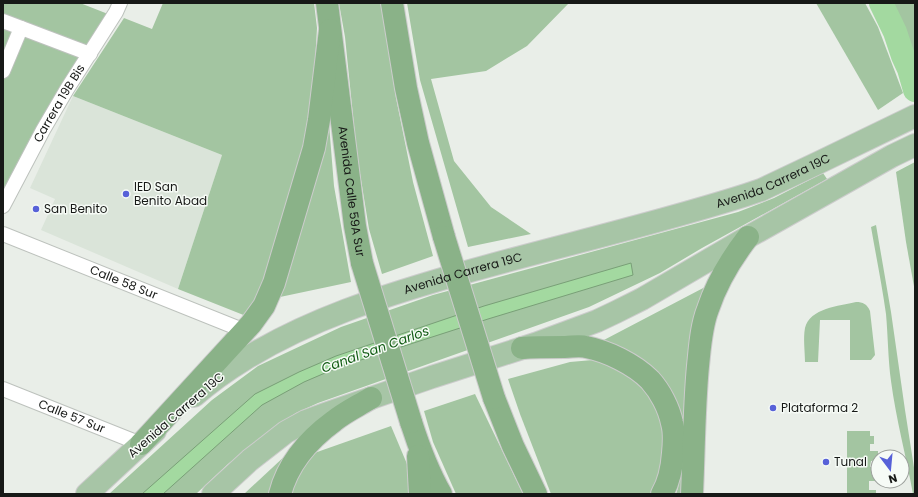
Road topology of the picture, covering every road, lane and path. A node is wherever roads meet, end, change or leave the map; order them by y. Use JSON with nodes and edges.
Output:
{"nodes":[{"id":1,"x":120,"y":3,"type":"edge"},
{"id":2,"x":327,"y":3,"type":"edge"},
{"id":3,"x":392,"y":3,"type":"edge"},
{"id":4,"x":3,"y":21,"type":"edge"},
{"id":5,"x":21,"y":28,"type":"junction"},
{"id":6,"x":330,"y":30,"type":"junction"},
{"id":7,"x":90,"y":54,"type":"junction"},
{"id":8,"x":3,"y":71,"type":"edge"},
{"id":9,"x":915,"y":116,"type":"edge"},
{"id":10,"x":915,"y":145,"type":"edge"},
{"id":11,"x":3,"y":206,"type":"edge"},
{"id":12,"x":3,"y":234,"type":"edge"},
{"id":13,"x":748,"y":237,"type":"junction"},
{"id":14,"x":245,"y":331,"type":"junction"},
{"id":15,"x":522,"y":348,"type":"junction"},
{"id":16,"x":3,"y":389,"type":"edge"},
{"id":17,"x":371,"y":398,"type":"junction"},
{"id":18,"x":417,"y":443,"type":"junction"},
{"id":19,"x":141,"y":444,"type":"junction"},
{"id":20,"x":87,"y":494,"type":"edge"},
{"id":21,"x":213,"y":494,"type":"edge"},
{"id":22,"x":280,"y":494,"type":"edge"},
{"id":23,"x":420,"y":494,"type":"edge"},
{"id":24,"x":441,"y":494,"type":"edge"},
{"id":25,"x":536,"y":494,"type":"edge"},
{"id":26,"x":662,"y":494,"type":"edge"},
{"id":27,"x":692,"y":494,"type":"edge"}],
"edges":[{"from":1,"to":7,"type":"street","name":"Carrera 19B Bis"},
{"from":2,"to":6,"type":"highway","name":"Avenida Calle 59A Sur"},
{"from":3,"to":25,"type":"highway","bridge":true},
{"from":4,"to":5,"type":"street"},
{"from":5,"to":7,"type":"street"},
{"from":5,"to":8,"type":"street"},
{"from":6,"to":14,"type":"highway"},
{"from":6,"to":18,"type":"highway","name":"Avenida Calle 59A Sur","bridge":true},
{"from":7,"to":11,"type":"street","name":"Carrera 19B Bis"},
{"from":9,"to":19,"type":"main road","name":"Avenida Carrera 19C"},
{"from":10,"to":13,"type":"main road"},
{"from":12,"to":14,"type":"street","name":"Calle 58 Sur"},
{"from":13,"to":15,"type":"main road"},
{"from":13,"to":27,"type":"highway"},
{"from":14,"to":19,"type":"highway"},
{"from":15,"to":17,"type":"main road"},
{"from":15,"to":26,"type":"highway"},
{"from":16,"to":19,"type":"street","name":"Calle 57 Sur"},
{"from":17,"to":21,"type":"main road"},
{"from":17,"to":22,"type":"highway"},
{"from":18,"to":23,"type":"highway"},
{"from":18,"to":24,"type":"highway"},
{"from":19,"to":20,"type":"main road","name":"Avenida Carrera 19C"}]}
